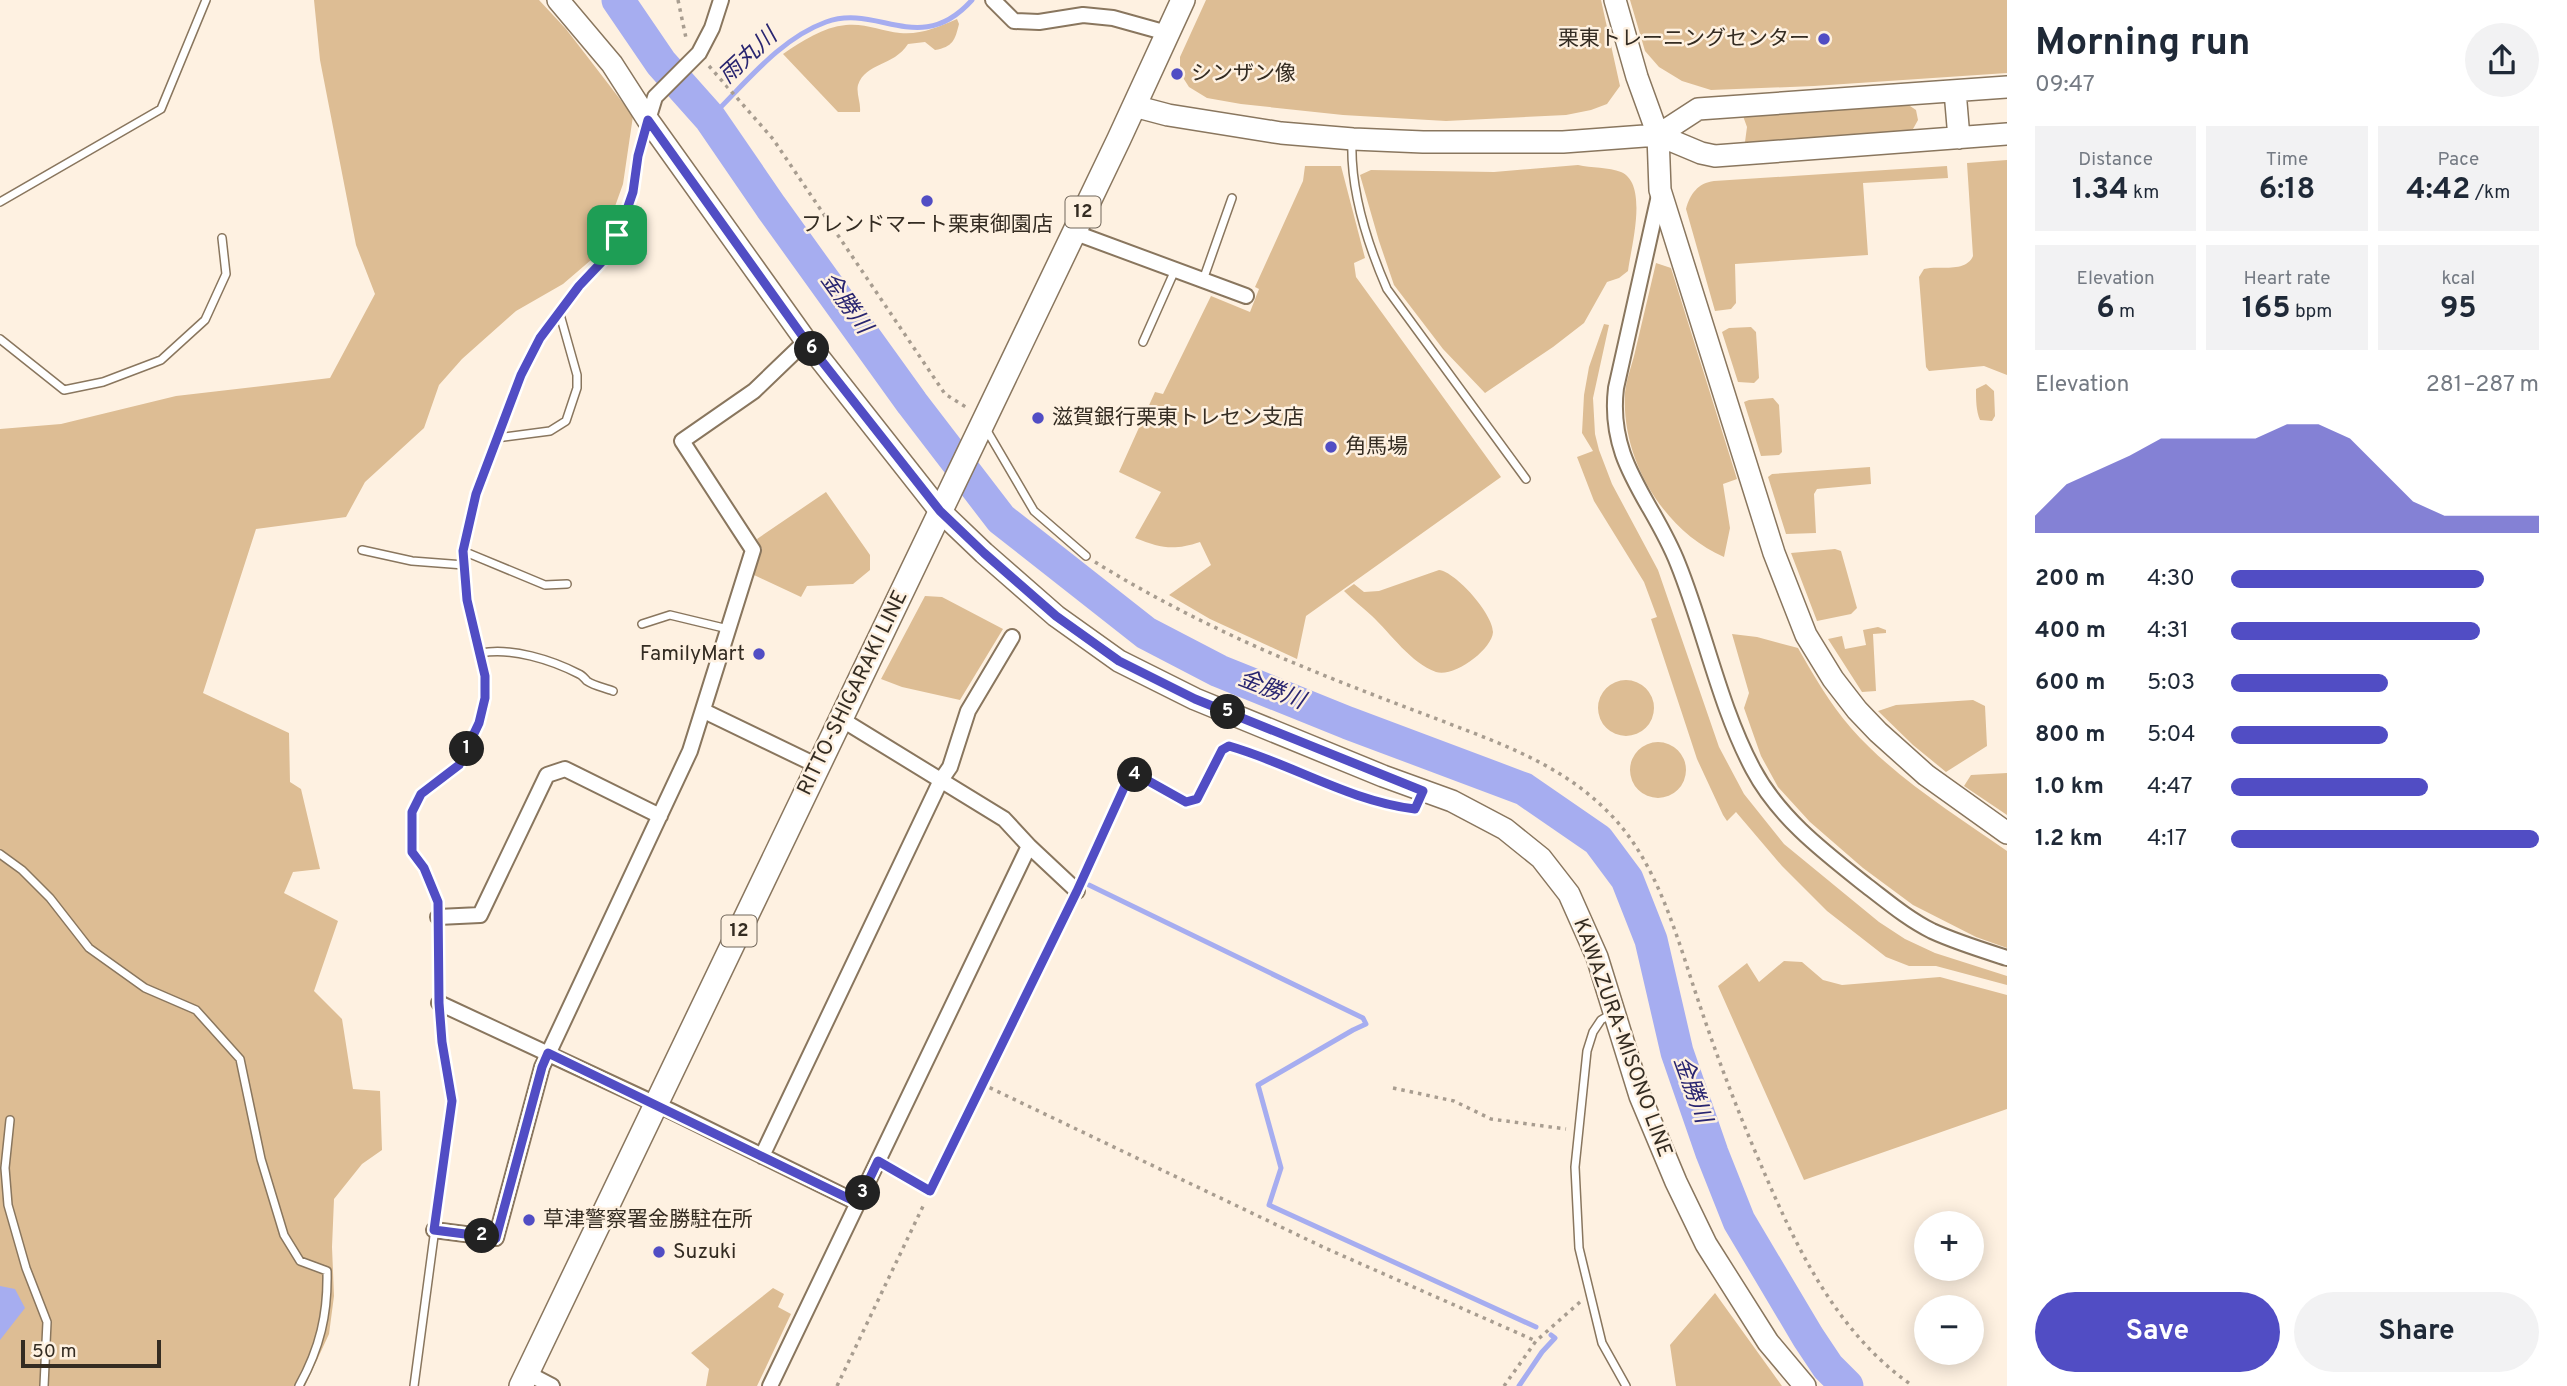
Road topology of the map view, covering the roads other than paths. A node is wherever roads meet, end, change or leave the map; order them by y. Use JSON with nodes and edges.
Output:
{"nodes":[{"id":1,"x":206,"y":0,"type":"edge"},
{"id":2,"x":558,"y":0,"type":"edge"},
{"id":3,"x":721,"y":0,"type":"edge"},
{"id":4,"x":993,"y":0,"type":"edge"},
{"id":5,"x":1183,"y":0,"type":"edge"},
{"id":6,"x":1615,"y":0,"type":"edge"},
{"id":7,"x":1167,"y":33,"type":"junction"},
{"id":8,"x":2007,"y":87,"type":"edge"},
{"id":9,"x":1955,"y":91,"type":"junction"},
{"id":10,"x":1134,"y":106,"type":"junction"},
{"id":11,"x":648,"y":120,"type":"junction"},
{"id":12,"x":1658,"y":135,"type":"junction"},
{"id":13,"x":2007,"y":135,"type":"edge"},
{"id":14,"x":1959,"y":138,"type":"junction"},
{"id":15,"x":1353,"y":139,"type":"junction"},
{"id":16,"x":1660,"y":190,"type":"junction"},
{"id":17,"x":1232,"y":198,"type":"dead end"},
{"id":18,"x":0,"y":202,"type":"edge"},
{"id":19,"x":1073,"y":232,"type":"junction"},
{"id":20,"x":222,"y":238,"type":"dead end"},
{"id":21,"x":1175,"y":270,"type":"junction"},
{"id":22,"x":1203,"y":281,"type":"junction"},
{"id":23,"x":1245,"y":296,"type":"dead end"},
{"id":24,"x":559,"y":311,"type":"junction"},
{"id":25,"x":0,"y":339,"type":"edge"},
{"id":26,"x":806,"y":341,"type":"junction"},
{"id":27,"x":1143,"y":342,"type":"dead end"},
{"id":28,"x":979,"y":431,"type":"junction"},
{"id":29,"x":496,"y":438,"type":"junction"},
{"id":30,"x":1526,"y":480,"type":"dead end"},
{"id":31,"x":940,"y":511,"type":"junction"},
{"id":32,"x":362,"y":550,"type":"dead end"},
{"id":33,"x":463,"y":551,"type":"junction"},
{"id":34,"x":1086,"y":556,"type":"dead end"},
{"id":35,"x":464,"y":565,"type":"junction"},
{"id":36,"x":567,"y":584,"type":"dead end"},
{"id":37,"x":642,"y":624,"type":"dead end"},
{"id":38,"x":728,"y":629,"type":"junction"},
{"id":39,"x":1012,"y":637,"type":"dead end"},
{"id":40,"x":481,"y":653,"type":"junction"},
{"id":41,"x":613,"y":691,"type":"dead end"},
{"id":42,"x":704,"y":711,"type":"junction"},
{"id":43,"x":841,"y":719,"type":"junction"},
{"id":44,"x":818,"y":766,"type":"junction"},
{"id":45,"x":941,"y":780,"type":"junction"},
{"id":46,"x":660,"y":816,"type":"junction"},
{"id":47,"x":2007,"y":833,"type":"edge"},
{"id":48,"x":1029,"y":846,"type":"junction"},
{"id":49,"x":0,"y":853,"type":"edge"},
{"id":50,"x":1077,"y":891,"type":"road end"},
{"id":51,"x":439,"y":916,"type":"junction"},
{"id":52,"x":2007,"y":958,"type":"edge"},
{"id":53,"x":439,"y":1003,"type":"junction"},
{"id":54,"x":1614,"y":1012,"type":"junction"},
{"id":55,"x":548,"y":1053,"type":"junction"},
{"id":56,"x":656,"y":1105,"type":"junction"},
{"id":57,"x":10,"y":1120,"type":"dead end"},
{"id":58,"x":762,"y":1156,"type":"junction"},
{"id":59,"x":878,"y":1161,"type":"junction"},
{"id":60,"x":930,"y":1191,"type":"road end"},
{"id":61,"x":858,"y":1203,"type":"junction"},
{"id":62,"x":434,"y":1230,"type":"junction"},
{"id":63,"x":524,"y":1380,"type":"edge"},
{"id":64,"x":44,"y":1386,"type":"edge"},
{"id":65,"x":299,"y":1386,"type":"edge"},
{"id":66,"x":414,"y":1386,"type":"edge"},
{"id":67,"x":552,"y":1386,"type":"edge"},
{"id":68,"x":769,"y":1386,"type":"edge"},
{"id":69,"x":1626,"y":1386,"type":"edge"},
{"id":70,"x":1805,"y":1386,"type":"edge"}],
"edges":[{"from":1,"to":18,"type":"lane"},
{"from":2,"to":11,"type":"street","name":"KAWAZURA-MISONO LINE"},
{"from":3,"to":11,"type":"street"},
{"from":4,"to":7,"type":"street"},
{"from":5,"to":7,"type":"main road","name":"RITTO-SHIGARAKI LINE","number":"12"},
{"from":6,"to":12,"type":"street"},
{"from":7,"to":10,"type":"main road","name":"RITTO-SHIGARAKI LINE","number":"12"},
{"from":8,"to":9,"type":"street"},
{"from":9,"to":12,"type":"street"},
{"from":9,"to":14,"type":"street"},
{"from":10,"to":15,"type":"street"},
{"from":10,"to":19,"type":"main road","name":"RITTO-SHIGARAKI LINE","number":"12"},
{"from":11,"to":24,"type":"lane"},
{"from":11,"to":26,"type":"street","name":"KAWAZURA-MISONO LINE"},
{"from":12,"to":14,"type":"street"},
{"from":12,"to":15,"type":"street"},
{"from":12,"to":16,"type":"street"},
{"from":13,"to":14,"type":"street"},
{"from":15,"to":30,"type":"lane"},
{"from":16,"to":47,"type":"street"},
{"from":16,"to":52,"type":"street"},
{"from":17,"to":22,"type":"lane"},
{"from":19,"to":21,"type":"street"},
{"from":19,"to":28,"type":"main road","name":"RITTO-SHIGARAKI LINE","number":"12"},
{"from":20,"to":25,"type":"lane"},
{"from":21,"to":22,"type":"street"},
{"from":21,"to":27,"type":"lane"},
{"from":22,"to":23,"type":"street"},
{"from":24,"to":29,"type":"lane"},
{"from":24,"to":29,"type":"lane"},
{"from":26,"to":31,"type":"street","name":"KAWAZURA-MISONO LINE"},
{"from":26,"to":38,"type":"street"},
{"from":28,"to":31,"type":"main road","name":"RITTO-SHIGARAKI LINE","number":"12"},
{"from":28,"to":34,"type":"lane"},
{"from":29,"to":33,"type":"lane"},
{"from":31,"to":43,"type":"main road","name":"RITTO-SHIGARAKI LINE","number":"12"},
{"from":31,"to":54,"type":"street","name":"KAWAZURA-MISONO LINE"},
{"from":32,"to":35,"type":"lane"},
{"from":33,"to":35,"type":"lane"},
{"from":33,"to":36,"type":"lane"},
{"from":35,"to":40,"type":"lane"},
{"from":37,"to":38,"type":"lane"},
{"from":38,"to":42,"type":"street"},
{"from":39,"to":45,"type":"street"},
{"from":40,"to":41,"type":"lane"},
{"from":40,"to":51,"type":"lane"},
{"from":42,"to":44,"type":"street"},
{"from":42,"to":46,"type":"street"},
{"from":43,"to":44,"type":"main road","name":"RITTO-SHIGARAKI LINE","number":"12"},
{"from":43,"to":45,"type":"street"},
{"from":44,"to":56,"type":"main road","name":"RITTO-SHIGARAKI LINE","number":"12"},
{"from":45,"to":48,"type":"street"},
{"from":45,"to":58,"type":"street"},
{"from":46,"to":51,"type":"street"},
{"from":46,"to":55,"type":"street"},
{"from":48,"to":50,"type":"street"},
{"from":48,"to":59,"type":"street"},
{"from":49,"to":65,"type":"lane"},
{"from":51,"to":53,"type":"lane"},
{"from":53,"to":55,"type":"street"},
{"from":53,"to":62,"type":"lane"},
{"from":54,"to":69,"type":"lane"},
{"from":54,"to":70,"type":"street","name":"KAWAZURA-MISONO LINE"},
{"from":55,"to":56,"type":"street"},
{"from":55,"to":62,"type":"street"},
{"from":56,"to":58,"type":"street"},
{"from":56,"to":63,"type":"main road","name":"RITTO-SHIGARAKI LINE","number":"12"},
{"from":57,"to":64,"type":"lane"},
{"from":58,"to":61,"type":"street"},
{"from":59,"to":60,"type":"lane"},
{"from":59,"to":61,"type":"street"},
{"from":61,"to":68,"type":"street"},
{"from":62,"to":66,"type":"lane"},
{"from":63,"to":67,"type":"street"}]}
